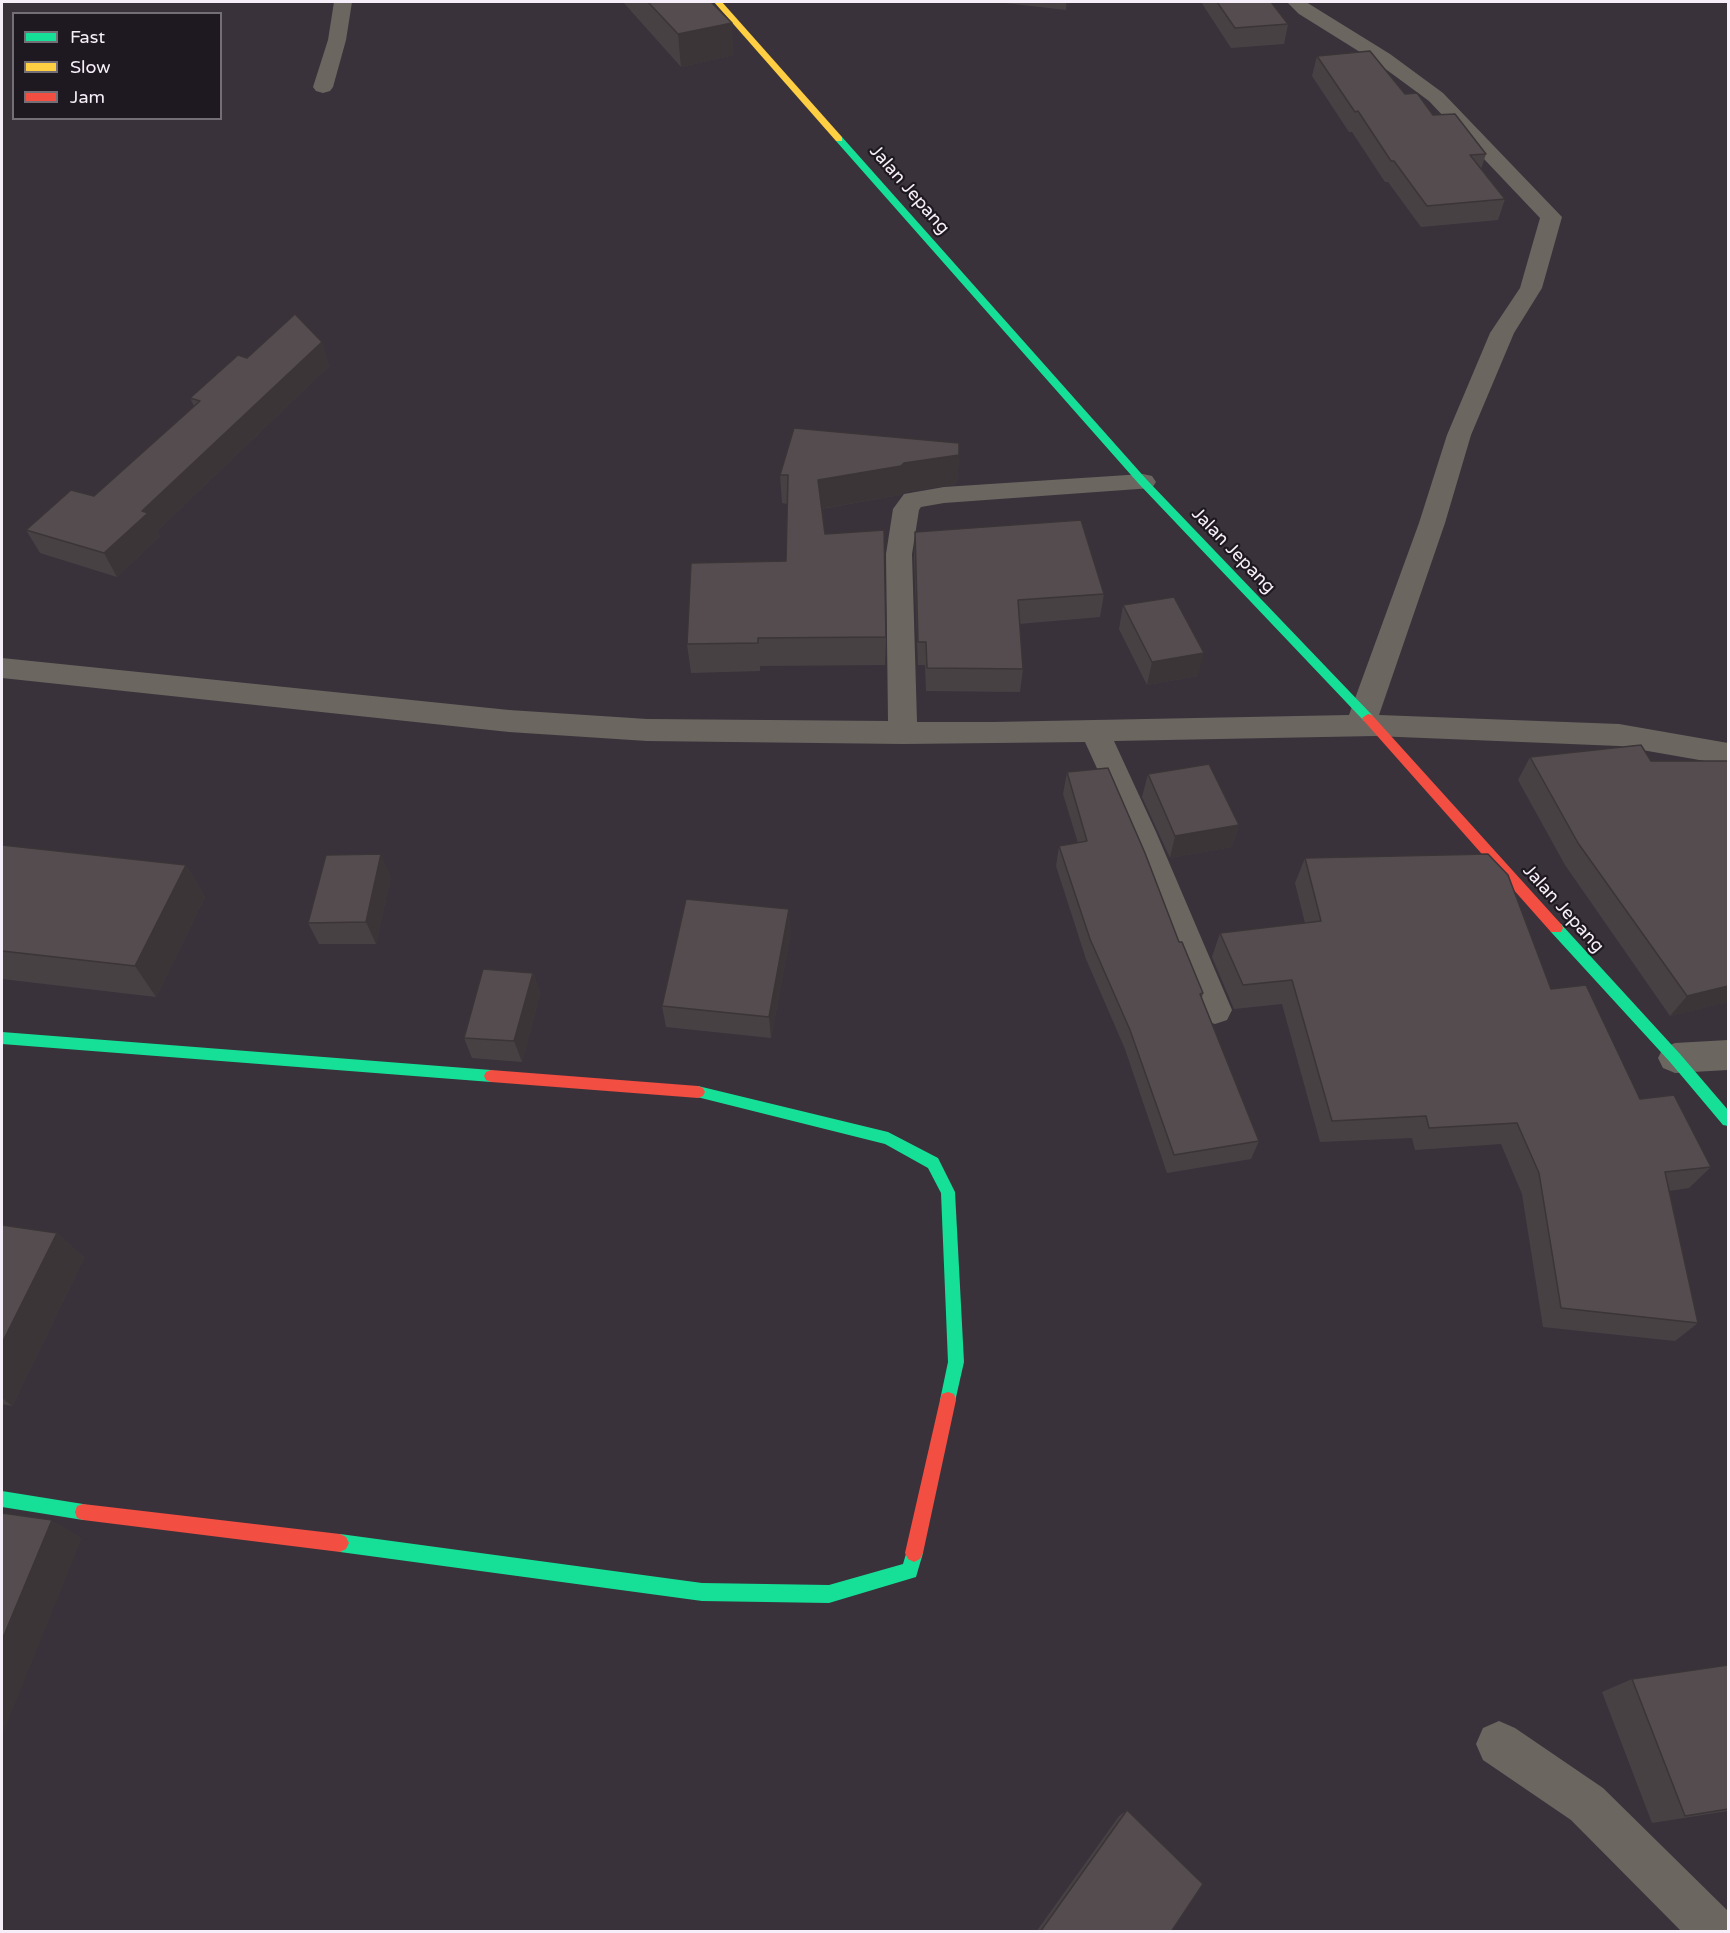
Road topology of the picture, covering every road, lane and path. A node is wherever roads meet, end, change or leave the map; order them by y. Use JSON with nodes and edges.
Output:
{"nodes":[{"id":1,"x":343,"y":2,"type":"edge"},
{"id":2,"x":718,"y":2,"type":"edge"},
{"id":3,"x":1296,"y":2,"type":"edge"},
{"id":4,"x":323,"y":87,"type":"dead end"},
{"id":5,"x":1143,"y":482,"type":"junction"},
{"id":6,"x":2,"y":668,"type":"edge"},
{"id":7,"x":1370,"y":720,"type":"junction"},
{"id":8,"x":1095,"y":732,"type":"junction"},
{"id":9,"x":903,"y":733,"type":"junction"},
{"id":10,"x":1728,"y":754,"type":"edge"},
{"id":11,"x":1215,"y":1010,"type":"dead end"},
{"id":12,"x":2,"y":1038,"type":"edge"},
{"id":13,"x":1728,"y":1055,"type":"edge"},
{"id":14,"x":1676,"y":1058,"type":"junction"},
{"id":15,"x":1728,"y":1120,"type":"edge"},
{"id":16,"x":2,"y":1499,"type":"edge"},
{"id":17,"x":1499,"y":1744,"type":"dead end"},
{"id":18,"x":1716,"y":1932,"type":"edge"}],
"edges":[{"from":1,"to":4,"type":"street"},
{"from":2,"to":5,"type":"street","name":"Jalan Jepang"},
{"from":3,"to":7,"type":"street"},
{"from":5,"to":7,"type":"street","name":"Jalan Jepang"},
{"from":5,"to":9,"type":"street"},
{"from":6,"to":9,"type":"street"},
{"from":7,"to":8,"type":"street"},
{"from":7,"to":10,"type":"street"},
{"from":7,"to":14,"type":"street","name":"Jalan Jepang"},
{"from":8,"to":9,"type":"street"},
{"from":8,"to":11,"type":"street"},
{"from":12,"to":16,"type":"street"},
{"from":13,"to":14,"type":"street"},
{"from":14,"to":15,"type":"street","name":"Jalan Jepang"},
{"from":17,"to":18,"type":"street"}]}
